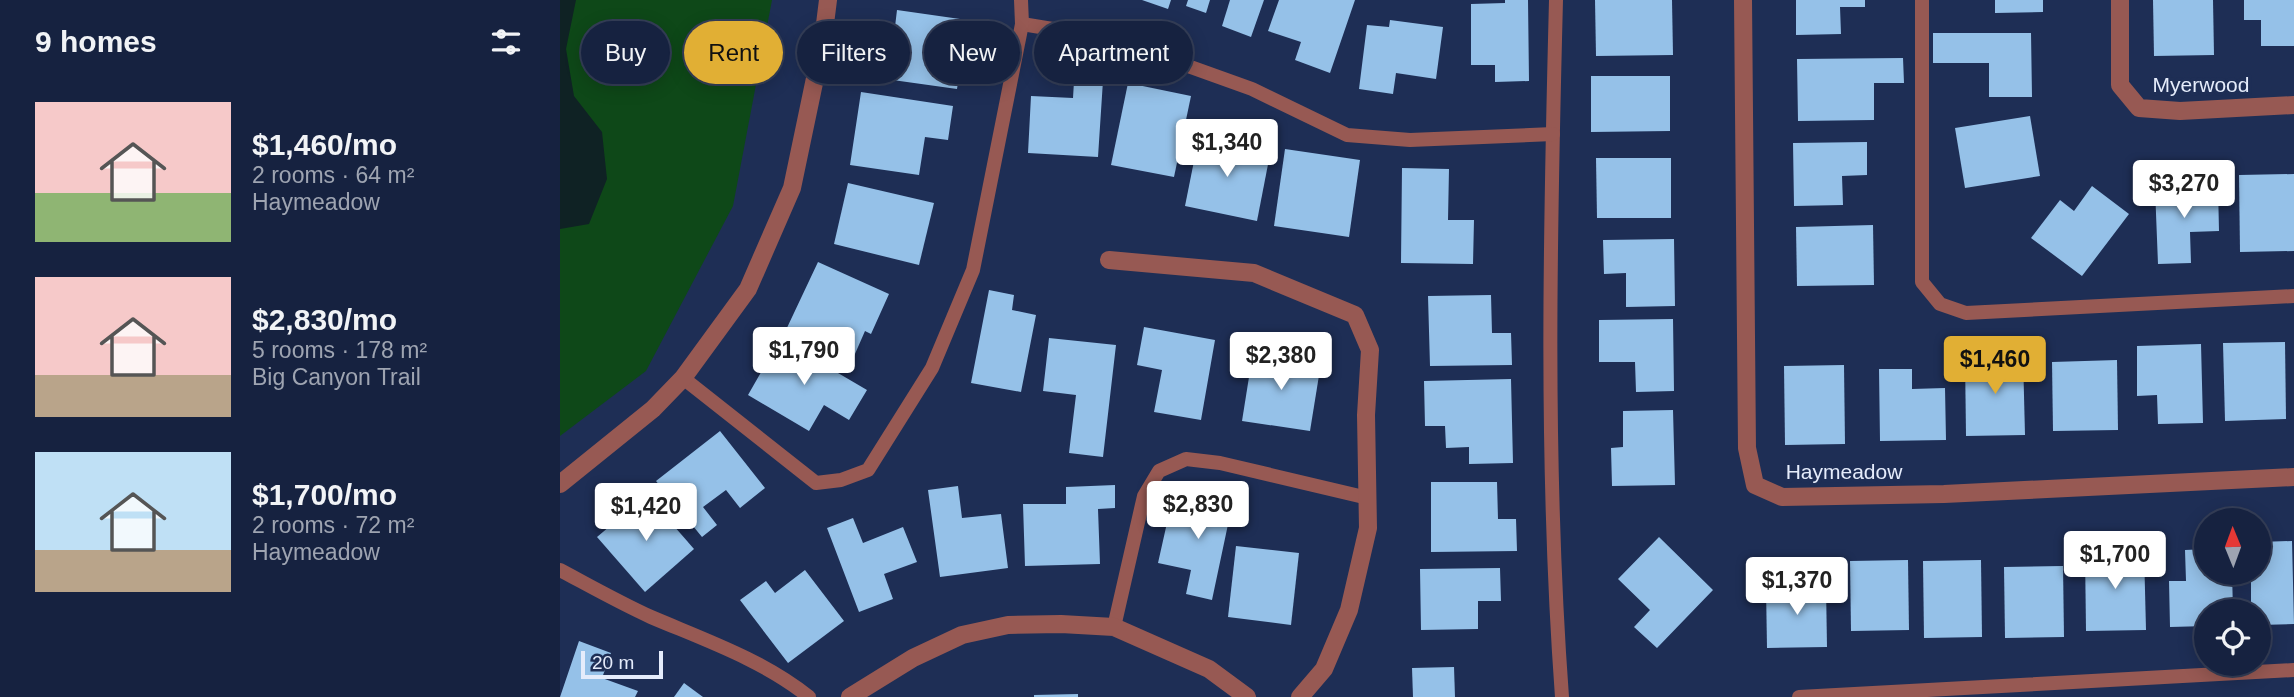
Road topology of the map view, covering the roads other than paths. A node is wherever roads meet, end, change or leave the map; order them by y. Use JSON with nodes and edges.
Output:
{"nodes":[{"id":1,"x":828,"y":0,"type":"edge"},
{"id":2,"x":1021,"y":0,"type":"edge"},
{"id":3,"x":1556,"y":0,"type":"edge"},
{"id":4,"x":1743,"y":0,"type":"edge"},
{"id":5,"x":1922,"y":0,"type":"edge"},
{"id":6,"x":2120,"y":0,"type":"edge"},
{"id":7,"x":1022,"y":24,"type":"junction"},
{"id":8,"x":2294,"y":106,"type":"edge"},
{"id":9,"x":1553,"y":134,"type":"junction"},
{"id":10,"x":1109,"y":260,"type":"dead end"},
{"id":11,"x":2294,"y":296,"type":"edge"},
{"id":12,"x":683,"y":378,"type":"junction"},
{"id":13,"x":2294,"y":477,"type":"edge"},
{"id":14,"x":560,"y":484,"type":"edge"},
{"id":15,"x":1368,"y":498,"type":"junction"},
{"id":16,"x":560,"y":570,"type":"edge"},
{"id":17,"x":1114,"y":627,"type":"junction"},
{"id":18,"x":2294,"y":670,"type":"edge"},
{"id":19,"x":809,"y":697,"type":"edge"},
{"id":20,"x":850,"y":697,"type":"edge"},
{"id":21,"x":1247,"y":697,"type":"edge"},
{"id":22,"x":1300,"y":697,"type":"edge"},
{"id":23,"x":1562,"y":697,"type":"edge"},
{"id":24,"x":1799,"y":697,"type":"edge"}],
"edges":[{"from":1,"to":12,"type":"street"},
{"from":2,"to":7,"type":"lane"},
{"from":3,"to":9,"type":"lane"},
{"from":4,"to":13,"type":"street","name":"Haymeadow"},
{"from":5,"to":11,"type":"lane"},
{"from":6,"to":8,"type":"street","name":"Myerwood"},
{"from":7,"to":9,"type":"lane"},
{"from":7,"to":12,"type":"lane"},
{"from":9,"to":23,"type":"lane"},
{"from":10,"to":15,"type":"street"},
{"from":12,"to":14,"type":"street"},
{"from":15,"to":17,"type":"lane"},
{"from":15,"to":22,"type":"street"},
{"from":16,"to":19,"type":"lane"},
{"from":17,"to":20,"type":"street"},
{"from":17,"to":21,"type":"street"},
{"from":18,"to":24,"type":"lane"}]}
